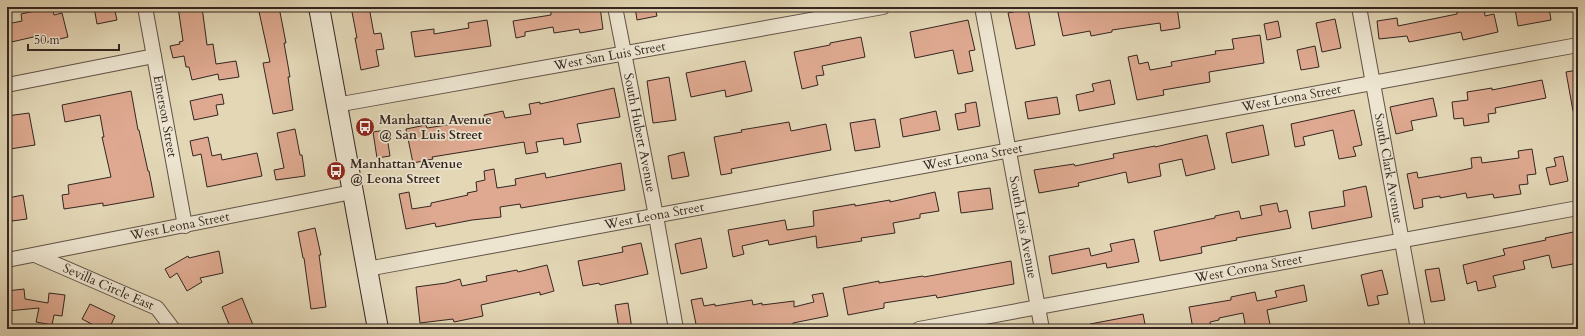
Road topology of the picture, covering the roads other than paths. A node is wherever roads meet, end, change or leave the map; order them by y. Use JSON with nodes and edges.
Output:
{"nodes":[{"id":1,"x":145,"y":7,"type":"edge"},
{"id":2,"x":319,"y":7,"type":"edge"},
{"id":3,"x":615,"y":7,"type":"edge"},
{"id":4,"x":883,"y":7,"type":"edge"},
{"id":5,"x":982,"y":7,"type":"edge"},
{"id":6,"x":1359,"y":7,"type":"edge"},
{"id":7,"x":1578,"y":45,"type":"edge"},
{"id":8,"x":624,"y":54,"type":"junction"},
{"id":9,"x":154,"y":56,"type":"junction"},
{"id":10,"x":1372,"y":83,"type":"junction"},
{"id":11,"x":7,"y":84,"type":"edge"},
{"id":12,"x":336,"y":105,"type":"junction"},
{"id":13,"x":1008,"y":150,"type":"junction"},
{"id":14,"x":352,"y":192,"type":"junction"},
{"id":15,"x":1578,"y":208,"type":"edge"},
{"id":16,"x":656,"y":216,"type":"junction"},
{"id":17,"x":185,"y":226,"type":"junction"},
{"id":18,"x":1402,"y":241,"type":"junction"},
{"id":19,"x":35,"y":255,"type":"junction"},
{"id":20,"x":7,"y":260,"type":"edge"},
{"id":21,"x":367,"y":269,"type":"junction"},
{"id":22,"x":1038,"y":307,"type":"junction"},
{"id":23,"x":173,"y":329,"type":"edge"},
{"id":24,"x":378,"y":329,"type":"edge"},
{"id":25,"x":676,"y":329,"type":"edge"},
{"id":26,"x":919,"y":329,"type":"edge"},
{"id":27,"x":1042,"y":329,"type":"edge"},
{"id":28,"x":1418,"y":329,"type":"edge"}],
"edges":[{"from":1,"to":9,"type":"street","name":"Emerson Street"},
{"from":2,"to":12,"type":"main road"},
{"from":3,"to":8,"type":"street","name":"South Hubert Avenue"},
{"from":4,"to":8,"type":"street","name":"West San Luis Street"},
{"from":5,"to":13,"type":"street","name":"South Lois Avenue"},
{"from":6,"to":10,"type":"street","name":"South Clark Avenue"},
{"from":7,"to":10,"type":"street","name":"West Leona Street"},
{"from":8,"to":12,"type":"street","name":"West San Luis Street"},
{"from":8,"to":16,"type":"street","name":"South Hubert Avenue"},
{"from":9,"to":11,"type":"street"},
{"from":9,"to":17,"type":"street","name":"Emerson Street"},
{"from":10,"to":13,"type":"street","name":"West Leona Street"},
{"from":10,"to":18,"type":"street","name":"South Clark Avenue"},
{"from":12,"to":14,"type":"main road"},
{"from":13,"to":16,"type":"street","name":"West Leona Street"},
{"from":13,"to":22,"type":"street","name":"South Lois Avenue"},
{"from":14,"to":17,"type":"street","name":"West Leona Street"},
{"from":14,"to":21,"type":"main road"},
{"from":15,"to":18,"type":"street","name":"West Corona Street"},
{"from":16,"to":21,"type":"street","name":"West Leona Street"},
{"from":16,"to":25,"type":"street","name":"South Hubert Avenue"},
{"from":17,"to":19,"type":"street","name":"West Leona Street"},
{"from":18,"to":22,"type":"street","name":"West Corona Street"},
{"from":18,"to":28,"type":"street","name":"South Clark Avenue"},
{"from":19,"to":20,"type":"street","name":"West Leona Street"},
{"from":19,"to":23,"type":"street","name":"Sevilla Circle East"},
{"from":21,"to":24,"type":"main road"},
{"from":22,"to":26,"type":"street","name":"West Corona Street"},
{"from":22,"to":27,"type":"street","name":"South Lois Avenue"}]}
